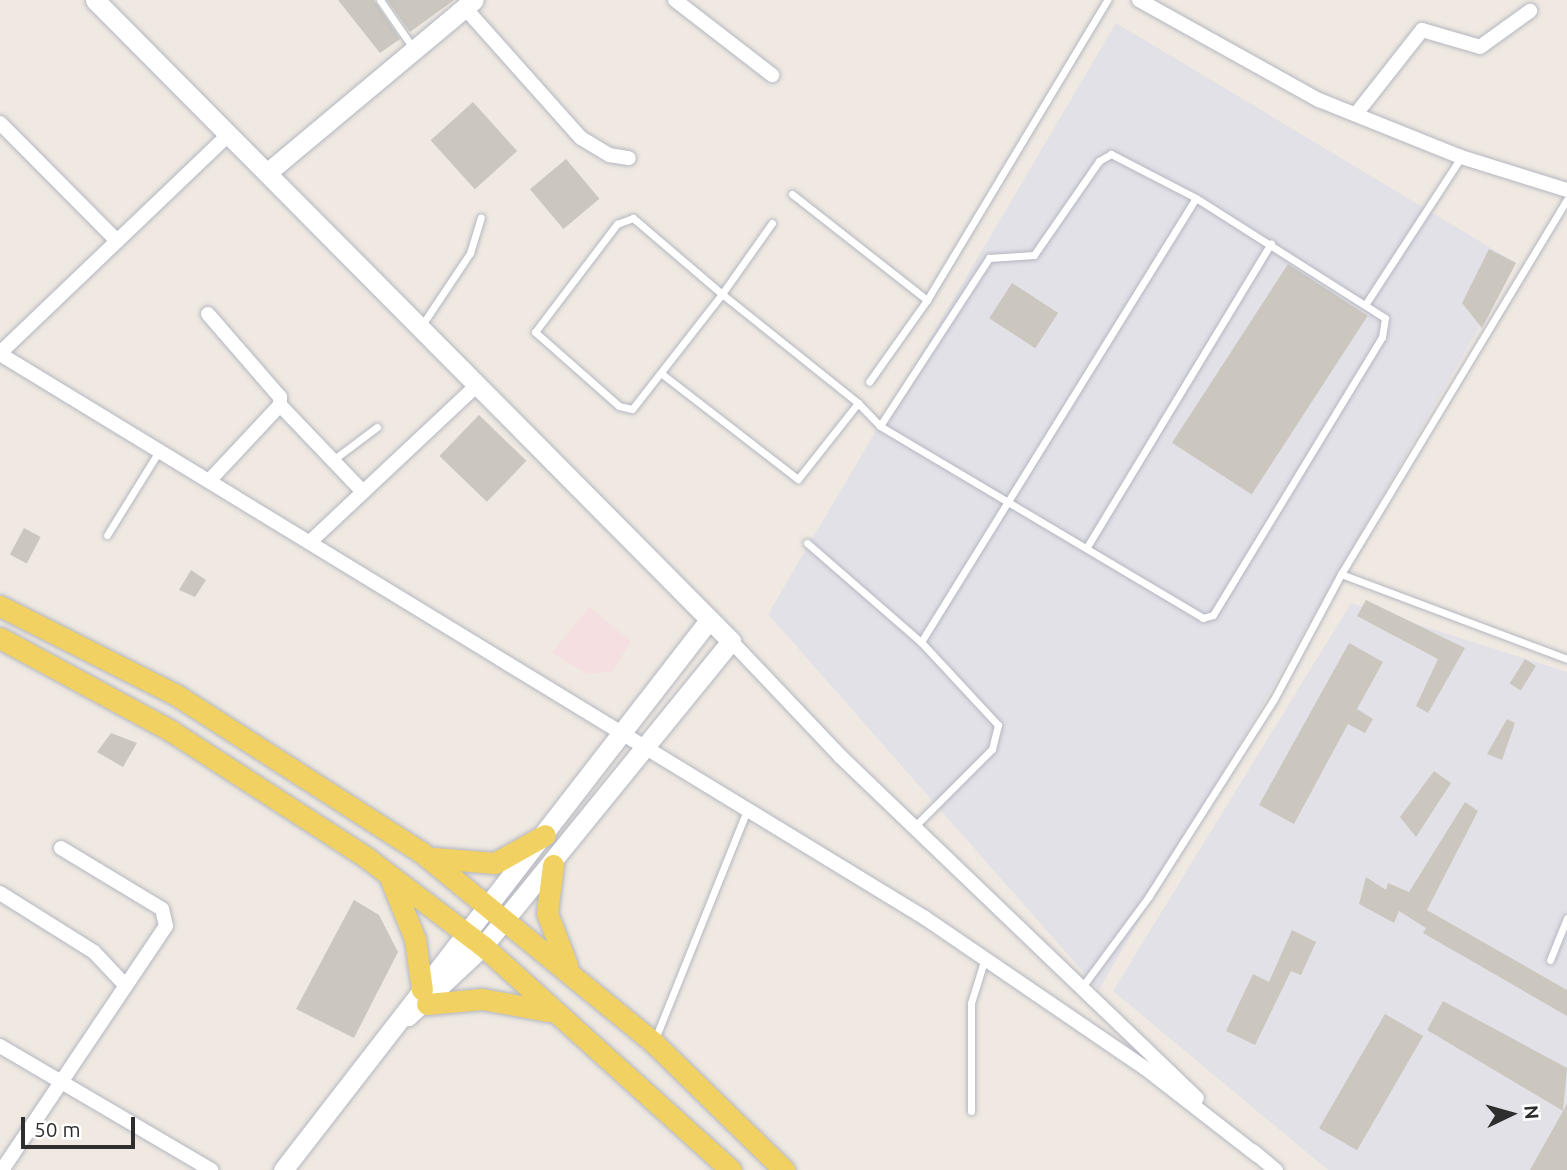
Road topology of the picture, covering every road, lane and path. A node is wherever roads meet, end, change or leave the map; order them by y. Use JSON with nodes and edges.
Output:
{"nodes":[{"id":1,"x":96,"y":0,"type":"edge"},
{"id":2,"x":380,"y":0,"type":"edge"},
{"id":3,"x":675,"y":0,"type":"edge"},
{"id":4,"x":1107,"y":0,"type":"edge"},
{"id":5,"x":1139,"y":0,"type":"edge"},
{"id":6,"x":470,"y":4,"type":"edge"},
{"id":7,"x":1530,"y":11,"type":"dead end"},
{"id":8,"x":415,"y":50,"type":"junction"},
{"id":9,"x":772,"y":75,"type":"dead end"},
{"id":10,"x":1356,"y":114,"type":"junction"},
{"id":11,"x":0,"y":123,"type":"edge"},
{"id":12,"x":229,"y":134,"type":"junction"},
{"id":13,"x":629,"y":158,"type":"dead end"},
{"id":14,"x":1461,"y":158,"type":"junction"},
{"id":15,"x":268,"y":172,"type":"junction"},
{"id":16,"x":1567,"y":190,"type":"edge"},
{"id":17,"x":792,"y":194,"type":"dead end"},
{"id":18,"x":1196,"y":198,"type":"junction"},
{"id":19,"x":1567,"y":200,"type":"edge"},
{"id":20,"x":481,"y":218,"type":"dead end"},
{"id":21,"x":772,"y":223,"type":"dead end"},
{"id":22,"x":117,"y":241,"type":"junction"},
{"id":23,"x":1271,"y":243,"type":"junction"},
{"id":24,"x":722,"y":294,"type":"junction"},
{"id":25,"x":927,"y":300,"type":"junction"},
{"id":26,"x":1367,"y":302,"type":"junction"},
{"id":27,"x":208,"y":314,"type":"dead end"},
{"id":28,"x":422,"y":325,"type":"junction"},
{"id":29,"x":0,"y":353,"type":"edge"},
{"id":30,"x":662,"y":374,"type":"junction"},
{"id":31,"x":869,"y":382,"type":"dead end"},
{"id":32,"x":478,"y":384,"type":"junction"},
{"id":33,"x":858,"y":403,"type":"junction"},
{"id":34,"x":280,"y":405,"type":"junction"},
{"id":35,"x":880,"y":426,"type":"junction"},
{"id":36,"x":377,"y":427,"type":"dead end"},
{"id":37,"x":159,"y":451,"type":"junction"},
{"id":38,"x":333,"y":460,"type":"junction"},
{"id":39,"x":209,"y":481,"type":"junction"},
{"id":40,"x":363,"y":492,"type":"junction"},
{"id":41,"x":1009,"y":498,"type":"junction"},
{"id":42,"x":107,"y":535,"type":"dead end"},
{"id":43,"x":311,"y":541,"type":"junction"},
{"id":44,"x":807,"y":542,"type":"dead end"},
{"id":45,"x":1087,"y":547,"type":"junction"},
{"id":46,"x":1341,"y":574,"type":"junction"},
{"id":47,"x":0,"y":606,"type":"edge"},
{"id":48,"x":709,"y":620,"type":"junction"},
{"id":49,"x":0,"y":638,"type":"edge"},
{"id":50,"x":731,"y":641,"type":"junction"},
{"id":51,"x":922,"y":642,"type":"junction"},
{"id":52,"x":1567,"y":659,"type":"edge"},
{"id":53,"x":616,"y":733,"type":"junction"},
{"id":54,"x":644,"y":750,"type":"junction"},
{"id":55,"x":747,"y":810,"type":"junction"},
{"id":56,"x":914,"y":827,"type":"junction"},
{"id":57,"x":545,"y":835,"type":"junction"},
{"id":58,"x":61,"y":848,"type":"dead end"},
{"id":59,"x":421,"y":852,"type":"junction"},
{"id":60,"x":553,"y":865,"type":"junction"},
{"id":61,"x":388,"y":875,"type":"junction"},
{"id":62,"x":0,"y":893,"type":"edge"},
{"id":63,"x":486,"y":905,"type":"junction"},
{"id":64,"x":1567,"y":918,"type":"edge"},
{"id":65,"x":505,"y":920,"type":"junction"},
{"id":66,"x":464,"y":931,"type":"junction"},
{"id":67,"x":483,"y":946,"type":"junction"},
{"id":68,"x":985,"y":958,"type":"junction"},
{"id":69,"x":1550,"y":960,"type":"dead end"},
{"id":70,"x":577,"y":978,"type":"junction"},
{"id":71,"x":124,"y":984,"type":"junction"},
{"id":72,"x":1081,"y":988,"type":"junction"},
{"id":73,"x":424,"y":997,"type":"junction"},
{"id":74,"x":555,"y":1013,"type":"junction"},
{"id":75,"x":654,"y":1043,"type":"junction"},
{"id":76,"x":0,"y":1046,"type":"edge"},
{"id":77,"x":63,"y":1082,"type":"junction"},
{"id":78,"x":971,"y":1111,"type":"dead end"},
{"id":79,"x":1258,"y":1156,"type":"junction"},
{"id":80,"x":2,"y":1170,"type":"edge"},
{"id":81,"x":211,"y":1170,"type":"edge"},
{"id":82,"x":284,"y":1170,"type":"edge"},
{"id":83,"x":732,"y":1170,"type":"edge"},
{"id":84,"x":783,"y":1170,"type":"edge"},
{"id":85,"x":1276,"y":1170,"type":"edge"}],
"edges":[{"from":1,"to":12,"type":"street"},
{"from":2,"to":8,"type":"lane"},
{"from":3,"to":9,"type":"street"},
{"from":4,"to":25,"type":"lane"},
{"from":5,"to":10,"type":"street"},
{"from":6,"to":8,"type":"street"},
{"from":6,"to":13,"type":"street"},
{"from":7,"to":10,"type":"street"},
{"from":8,"to":15,"type":"street"},
{"from":10,"to":14,"type":"street"},
{"from":11,"to":22,"type":"street"},
{"from":12,"to":15,"type":"street"},
{"from":12,"to":22,"type":"street"},
{"from":14,"to":16,"type":"street"},
{"from":14,"to":26,"type":"lane"},
{"from":15,"to":28,"type":"street"},
{"from":17,"to":25,"type":"lane"},
{"from":18,"to":23,"type":"lane"},
{"from":18,"to":35,"type":"lane"},
{"from":18,"to":41,"type":"lane"},
{"from":19,"to":46,"type":"lane"},
{"from":20,"to":28,"type":"lane"},
{"from":21,"to":24,"type":"lane"},
{"from":22,"to":29,"type":"street"},
{"from":23,"to":26,"type":"lane"},
{"from":23,"to":45,"type":"lane"},
{"from":24,"to":30,"type":"lane"},
{"from":24,"to":30,"type":"lane"},
{"from":24,"to":33,"type":"lane"},
{"from":25,"to":31,"type":"lane"},
{"from":26,"to":45,"type":"lane"},
{"from":27,"to":34,"type":"street"},
{"from":28,"to":32,"type":"street"},
{"from":29,"to":37,"type":"street"},
{"from":30,"to":33,"type":"lane"},
{"from":32,"to":40,"type":"street"},
{"from":32,"to":48,"type":"street"},
{"from":33,"to":35,"type":"lane"},
{"from":34,"to":38,"type":"street"},
{"from":34,"to":39,"type":"street"},
{"from":35,"to":41,"type":"lane"},
{"from":36,"to":38,"type":"lane"},
{"from":37,"to":39,"type":"street"},
{"from":37,"to":42,"type":"lane"},
{"from":38,"to":40,"type":"street"},
{"from":39,"to":43,"type":"street"},
{"from":40,"to":43,"type":"street"},
{"from":41,"to":45,"type":"lane"},
{"from":41,"to":51,"type":"lane"},
{"from":43,"to":53,"type":"street"},
{"from":44,"to":51,"type":"lane"},
{"from":46,"to":52,"type":"lane"},
{"from":46,"to":72,"type":"lane"},
{"from":47,"to":59,"type":"main road"},
{"from":48,"to":50,"type":"street"},
{"from":48,"to":53,"type":"street"},
{"from":49,"to":61,"type":"main road"},
{"from":50,"to":54,"type":"street"},
{"from":50,"to":56,"type":"street"},
{"from":51,"to":56,"type":"lane"},
{"from":53,"to":54,"type":"street"},
{"from":53,"to":57,"type":"street"},
{"from":54,"to":55,"type":"street"},
{"from":54,"to":60,"type":"street"},
{"from":55,"to":68,"type":"street"},
{"from":55,"to":75,"type":"lane"},
{"from":56,"to":72,"type":"street"},
{"from":57,"to":59,"type":"main road"},
{"from":57,"to":63,"type":"street"},
{"from":58,"to":71,"type":"street"},
{"from":59,"to":63,"type":"main road"},
{"from":60,"to":65,"type":"street"},
{"from":60,"to":70,"type":"main road"},
{"from":61,"to":66,"type":"main road"},
{"from":61,"to":73,"type":"main road"},
{"from":62,"to":71,"type":"street"},
{"from":63,"to":65,"type":"main road"},
{"from":63,"to":66,"type":"street"},
{"from":64,"to":69,"type":"lane"},
{"from":65,"to":67,"type":"street"},
{"from":65,"to":70,"type":"main road"},
{"from":66,"to":67,"type":"main road"},
{"from":66,"to":73,"type":"street"},
{"from":67,"to":73,"type":"street"},
{"from":67,"to":74,"type":"main road"},
{"from":68,"to":78,"type":"lane"},
{"from":68,"to":79,"type":"street"},
{"from":70,"to":75,"type":"main road"},
{"from":71,"to":77,"type":"street"},
{"from":72,"to":79,"type":"street"},
{"from":73,"to":74,"type":"main road"},
{"from":73,"to":82,"type":"street"},
{"from":74,"to":83,"type":"main road"},
{"from":75,"to":84,"type":"main road"},
{"from":76,"to":77,"type":"street"},
{"from":77,"to":80,"type":"street"},
{"from":77,"to":81,"type":"street"},
{"from":79,"to":85,"type":"street"}]}
